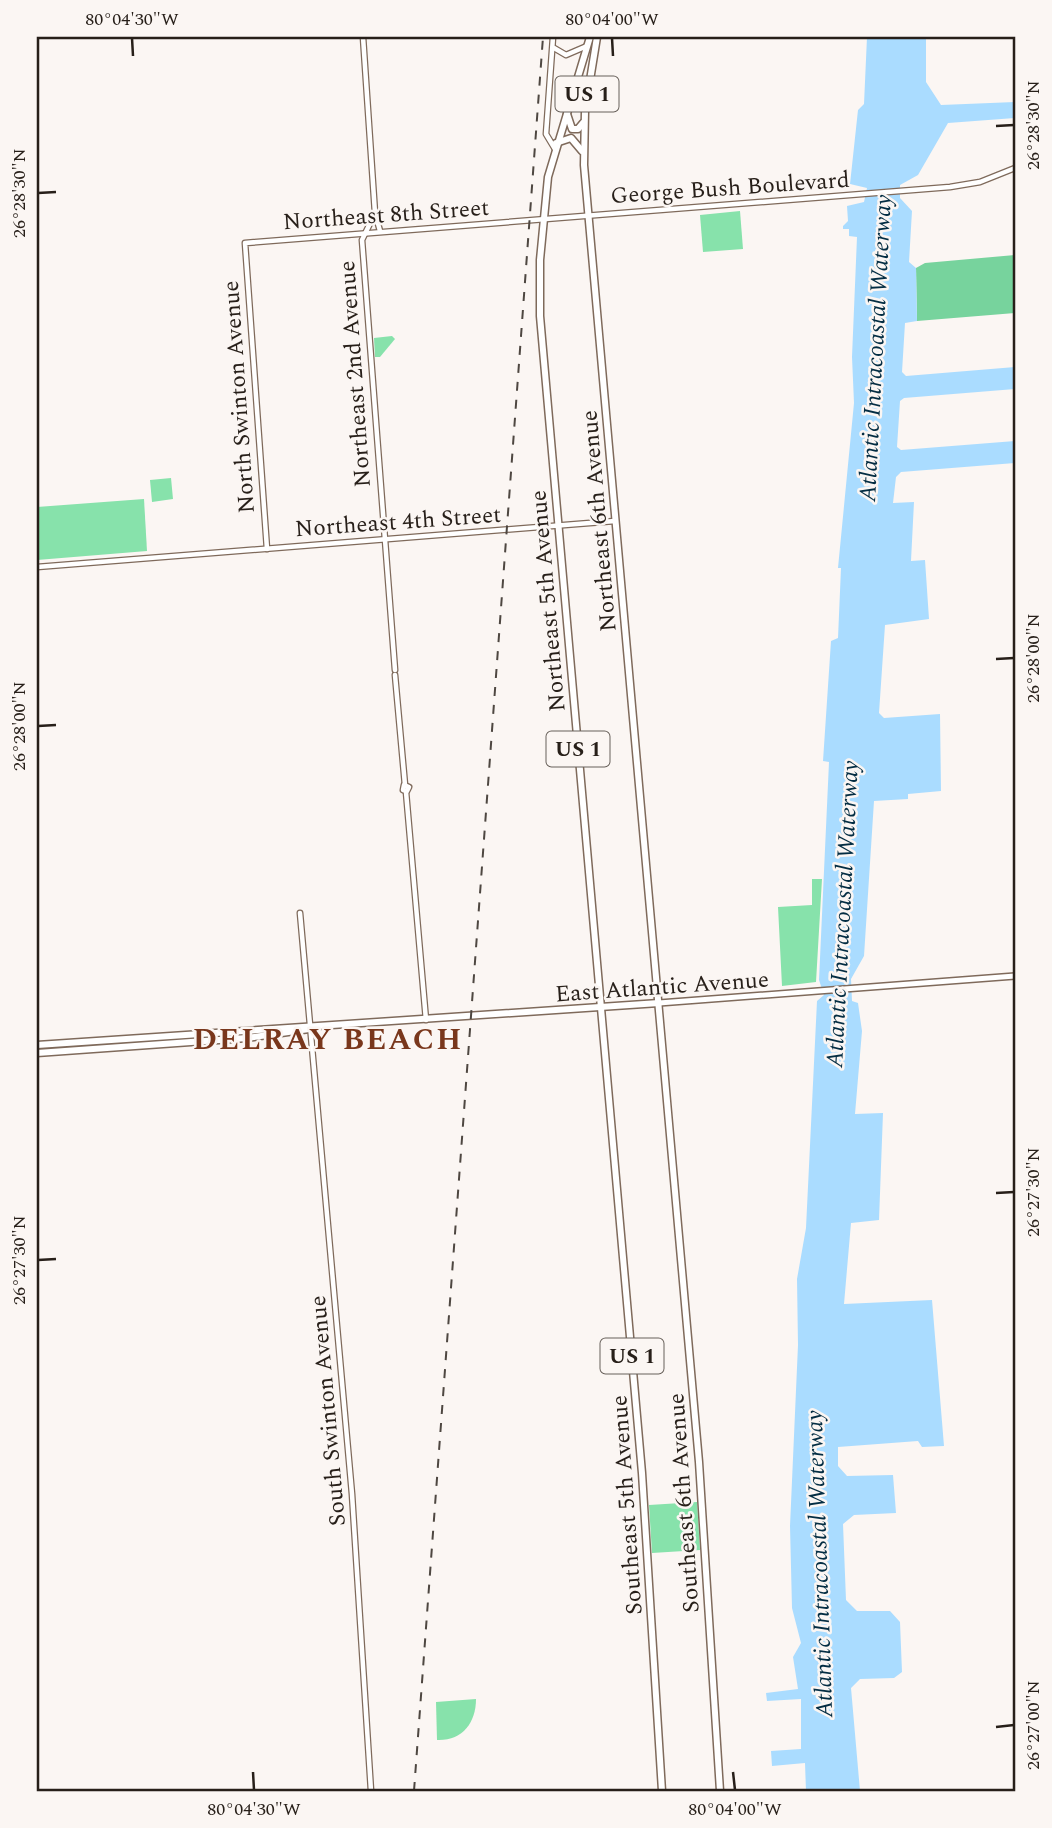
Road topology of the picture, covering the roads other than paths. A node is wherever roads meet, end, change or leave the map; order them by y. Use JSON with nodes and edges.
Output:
{"nodes":[{"id":1,"x":363,"y":37,"type":"edge"},
{"id":2,"x":553,"y":37,"type":"edge"},
{"id":3,"x":590,"y":37,"type":"edge"},
{"id":4,"x":597,"y":37,"type":"edge"},
{"id":5,"x":553,"y":45,"type":"junction"},
{"id":6,"x":587,"y":46,"type":"junction"},
{"id":7,"x":566,"y":112,"type":"junction"},
{"id":8,"x":583,"y":122,"type":"junction"},
{"id":9,"x":555,"y":146,"type":"junction"},
{"id":10,"x":583,"y":152,"type":"junction"},
{"id":11,"x":1015,"y":169,"type":"edge"},
{"id":12,"x":375,"y":213,"type":"junction"},
{"id":13,"x":588,"y":216,"type":"junction"},
{"id":14,"x":543,"y":219,"type":"junction"},
{"id":15,"x":528,"y":220,"type":"joint"},
{"id":16,"x":381,"y":232,"type":"junction"},
{"id":17,"x":367,"y":233,"type":"junction"},
{"id":18,"x":246,"y":243,"type":"joint"},
{"id":19,"x":615,"y":521,"type":"junction"},
{"id":20,"x":558,"y":526,"type":"junction"},
{"id":21,"x":383,"y":540,"type":"junction"},
{"id":22,"x":267,"y":549,"type":"junction"},
{"id":23,"x":37,"y":567,"type":"edge"},
{"id":24,"x":300,"y":913,"type":"dead end"},
{"id":25,"x":1015,"y":976,"type":"edge"},
{"id":26,"x":659,"y":1003,"type":"junction"},
{"id":27,"x":600,"y":1007,"type":"junction"},
{"id":28,"x":426,"y":1021,"type":"junction"},
{"id":29,"x":310,"y":1029,"type":"junction"},
{"id":30,"x":252,"y":1033,"type":"junction"},
{"id":31,"x":37,"y":1045,"type":"edge"},
{"id":32,"x":78,"y":1046,"type":"junction"},
{"id":33,"x":37,"y":1053,"type":"edge"},
{"id":34,"x":371,"y":1791,"type":"edge"},
{"id":35,"x":662,"y":1791,"type":"edge"},
{"id":36,"x":720,"y":1791,"type":"edge"}],
"edges":[{"from":1,"to":12,"type":"street","name":"Northeast 2nd Avenue"},
{"from":2,"to":5,"type":"street"},
{"from":3,"to":6,"type":"main road","number":"US 1"},
{"from":4,"to":8,"type":"main road","name":"Northeast 6th Avenue","number":"US 1"},
{"from":5,"to":6,"type":"street"},
{"from":5,"to":9,"type":"street"},
{"from":6,"to":7,"type":"main road","number":"US 1"},
{"from":7,"to":8,"type":"main road"},
{"from":7,"to":9,"type":"main road","number":"US 1"},
{"from":8,"to":10,"type":"main road","name":"Northeast 6th Avenue","number":"US 1"},
{"from":9,"to":10,"type":"main road"},
{"from":9,"to":14,"type":"main road","name":"Northeast 5th Avenue","number":"US 1"},
{"from":10,"to":13,"type":"main road","name":"Northeast 6th Avenue","number":"US 1"},
{"from":11,"to":13,"type":"street","name":"George Bush Boulevard"},
{"from":12,"to":16,"type":"street"},
{"from":12,"to":17,"type":"street","name":"Northeast 2nd Avenue"},
{"from":13,"to":14,"type":"street","name":"George Bush Boulevard"},
{"from":13,"to":19,"type":"main road","name":"Northeast 6th Avenue","number":"US 1"},
{"from":14,"to":15,"type":"street","name":"George Bush Boulevard"},
{"from":14,"to":20,"type":"main road","name":"Northeast 5th Avenue","number":"US 1"},
{"from":15,"to":16,"type":"street","name":"Northeast 8th Street"},
{"from":16,"to":17,"type":"street","name":"Northeast 8th Street"},
{"from":17,"to":18,"type":"street","name":"Northeast 8th Street"},
{"from":17,"to":21,"type":"street","name":"Northeast 2nd Avenue"},
{"from":18,"to":22,"type":"street","name":"North Swinton Avenue"},
{"from":19,"to":20,"type":"street","name":"Northeast 4th Street"},
{"from":19,"to":26,"type":"main road","name":"Northeast 6th Avenue","number":"US 1"},
{"from":20,"to":21,"type":"street","name":"Northeast 4th Street"},
{"from":20,"to":27,"type":"main road","name":"Northeast 5th Avenue","number":"US 1"},
{"from":21,"to":22,"type":"street","name":"Northeast 4th Street"},
{"from":21,"to":28,"type":"street","name":"Northeast 2nd Avenue"},
{"from":22,"to":23,"type":"street","name":"Northeast 4th Street"},
{"from":24,"to":29,"type":"street"},
{"from":25,"to":26,"type":"main road","name":"East Atlantic Avenue"},
{"from":26,"to":27,"type":"main road","name":"East Atlantic Avenue"},
{"from":26,"to":36,"type":"main road","name":"Southeast 6th Avenue","number":"US 1"},
{"from":27,"to":28,"type":"main road","name":"East Atlantic Avenue"},
{"from":27,"to":35,"type":"main road","name":"Southeast 5th Avenue","number":"US 1"},
{"from":28,"to":29,"type":"main road","name":"East Atlantic Avenue"},
{"from":29,"to":30,"type":"main road"},
{"from":29,"to":30,"type":"main road"},
{"from":29,"to":34,"type":"street","name":"South Swinton Avenue"},
{"from":30,"to":32,"type":"main road"},
{"from":30,"to":32,"type":"main road"},
{"from":31,"to":32,"type":"main road"},
{"from":32,"to":33,"type":"main road"}]}
